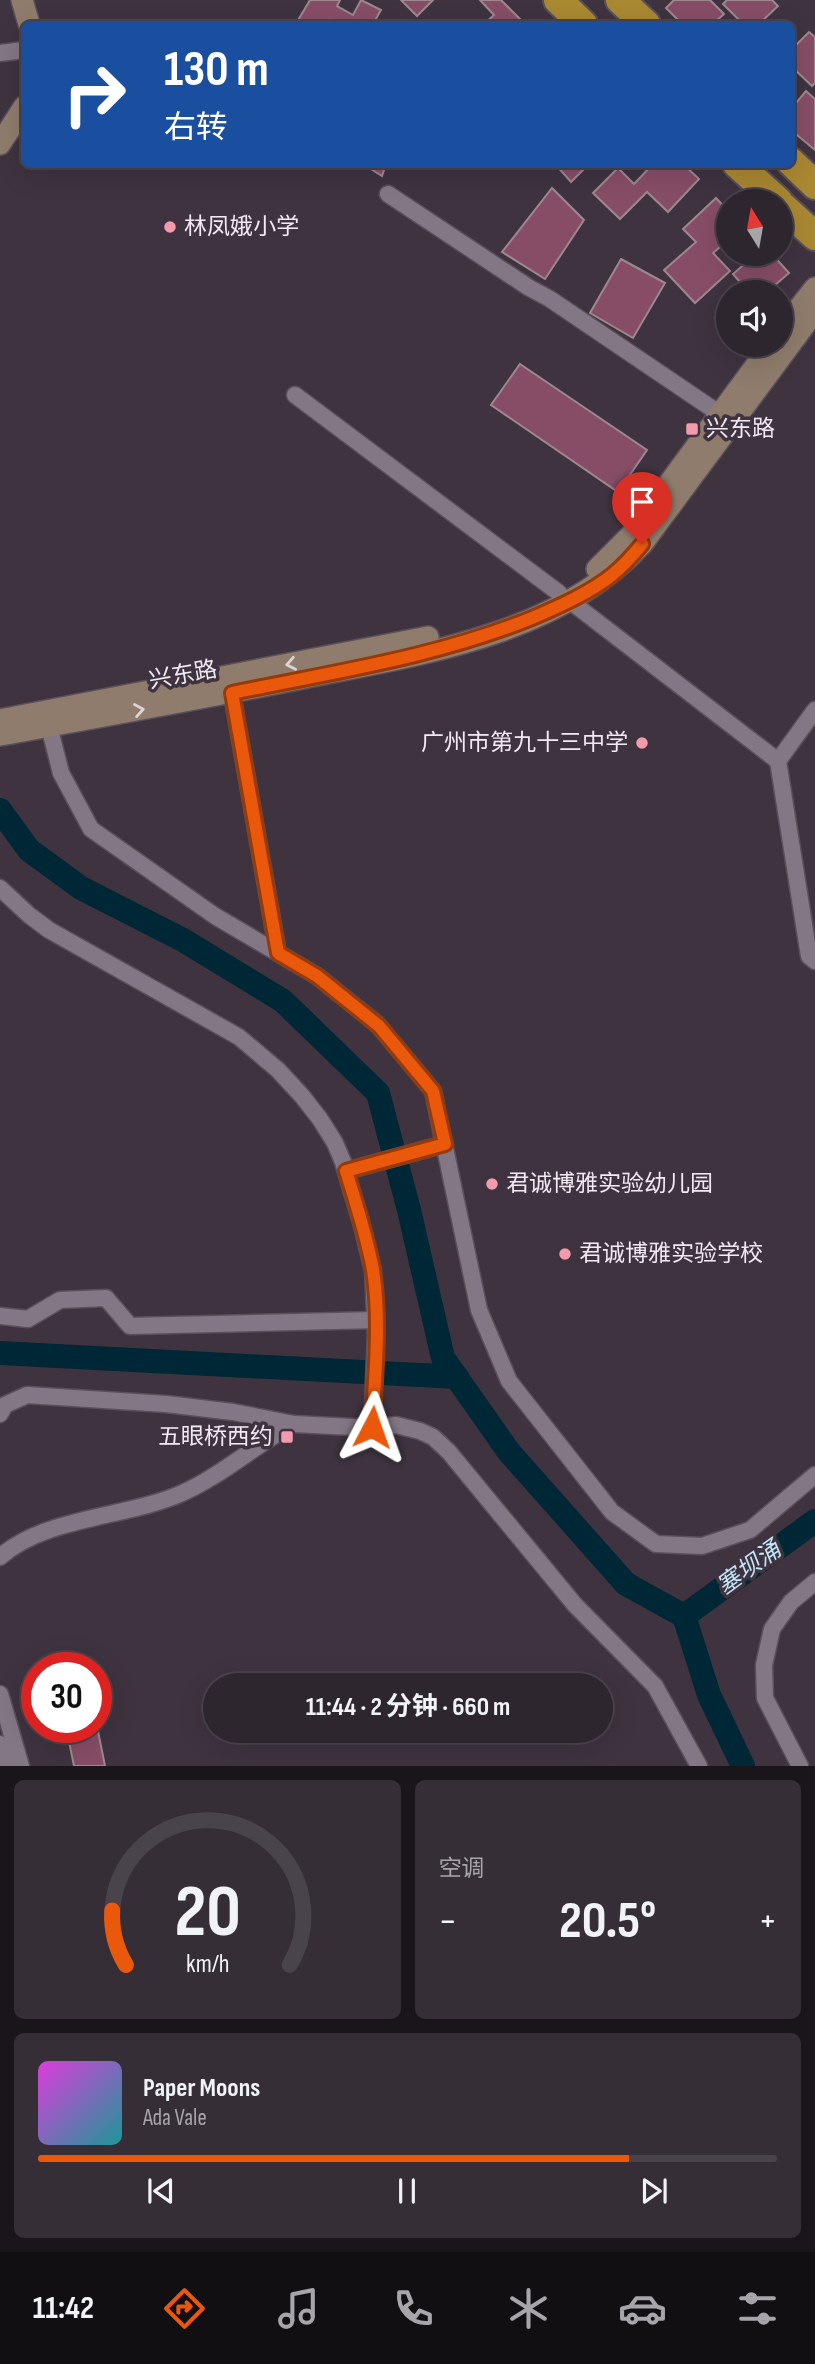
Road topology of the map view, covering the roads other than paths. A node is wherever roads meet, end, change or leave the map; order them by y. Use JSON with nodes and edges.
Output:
{"nodes":[{"id":1,"x":22,"y":0,"type":"edge"},
{"id":2,"x":558,"y":0,"type":"edge"},
{"id":3,"x":621,"y":0,"type":"edge"},
{"id":4,"x":28,"y":21,"type":"edge"},
{"id":5,"x":580,"y":21,"type":"edge"},
{"id":6,"x":643,"y":21,"type":"edge"},
{"id":7,"x":21,"y":50,"type":"edge"},
{"id":8,"x":0,"y":53,"type":"edge"},
{"id":9,"x":21,"y":112,"type":"edge"},
{"id":10,"x":0,"y":144,"type":"edge"},
{"id":11,"x":795,"y":166,"type":"edge"},
{"id":12,"x":741,"y":168,"type":"edge"},
{"id":13,"x":815,"y":185,"type":"edge"},
{"id":14,"x":764,"y":189,"type":"edge"},
{"id":15,"x":388,"y":194,"type":"dead end"},
{"id":16,"x":793,"y":216,"type":"edge"},
{"id":17,"x":815,"y":236,"type":"edge"},
{"id":18,"x":815,"y":288,"type":"edge"},
{"id":19,"x":815,"y":311,"type":"edge"},
{"id":20,"x":793,"y":316,"type":"edge"},
{"id":21,"x":762,"y":357,"type":"edge"},
{"id":22,"x":295,"y":395,"type":"dead end"},
{"id":23,"x":720,"y":414,"type":"junction"},
{"id":24,"x":564,"y":597,"type":"junction"},
{"id":25,"x":230,"y":685,"type":"junction"},
{"id":26,"x":815,"y":710,"type":"edge"},
{"id":27,"x":0,"y":720,"type":"edge"},
{"id":28,"x":49,"y":726,"type":"junction"},
{"id":29,"x":0,"y":735,"type":"edge"},
{"id":30,"x":778,"y":761,"type":"junction"},
{"id":31,"x":0,"y":888,"type":"edge"},
{"id":32,"x":278,"y":953,"type":"junction"},
{"id":33,"x":815,"y":961,"type":"edge"},
{"id":34,"x":445,"y":1144,"type":"junction"},
{"id":35,"x":346,"y":1171,"type":"junction"},
{"id":36,"x":0,"y":1315,"type":"edge"},
{"id":37,"x":376,"y":1320,"type":"junction"},
{"id":38,"x":2,"y":1408,"type":"edge"},
{"id":39,"x":294,"y":1424,"type":"junction"},
{"id":40,"x":372,"y":1427,"type":"junction"},
{"id":41,"x":815,"y":1475,"type":"edge"},
{"id":42,"x":0,"y":1558,"type":"edge"},
{"id":43,"x":815,"y":1582,"type":"edge"},
{"id":44,"x":0,"y":1693,"type":"edge"},
{"id":45,"x":0,"y":1744,"type":"edge"},
{"id":46,"x":7,"y":1766,"type":"edge"},
{"id":47,"x":21,"y":1766,"type":"edge"},
{"id":48,"x":699,"y":1766,"type":"edge"},
{"id":49,"x":800,"y":1766,"type":"edge"}],
"edges":[{"from":1,"to":4,"type":"street"},
{"from":2,"to":5,"type":"highway"},
{"from":3,"to":6,"type":"highway"},
{"from":7,"to":8,"type":"street"},
{"from":9,"to":10,"type":"street"},
{"from":11,"to":13,"type":"highway"},
{"from":12,"to":14,"type":"highway"},
{"from":15,"to":23,"type":"street"},
{"from":16,"to":17,"type":"highway"},
{"from":18,"to":20,"type":"street"},
{"from":19,"to":24,"type":"street","name":"兴东路"},
{"from":21,"to":23,"type":"street","name":"兴东路"},
{"from":22,"to":24,"type":"street"},
{"from":23,"to":24,"type":"street","name":"兴东路"},
{"from":24,"to":25,"type":"street","name":"兴东路"},
{"from":24,"to":30,"type":"street"},
{"from":25,"to":27,"type":"street","name":"兴东路"},
{"from":28,"to":25,"type":"street","name":"兴东路","one_way":true},
{"from":25,"to":32,"type":"street"},
{"from":26,"to":30,"type":"street"},
{"from":28,"to":29,"type":"street","name":"兴东路"},
{"from":28,"to":32,"type":"street"},
{"from":30,"to":33,"type":"street"},
{"from":31,"to":35,"type":"street"},
{"from":32,"to":34,"type":"street"},
{"from":34,"to":35,"type":"street"},
{"from":34,"to":41,"type":"street"},
{"from":35,"to":37,"type":"street"},
{"from":36,"to":37,"type":"street"},
{"from":37,"to":40,"type":"street"},
{"from":38,"to":39,"type":"street"},
{"from":39,"to":40,"type":"street"},
{"from":39,"to":42,"type":"street"},
{"from":40,"to":48,"type":"street"},
{"from":43,"to":49,"type":"street"},
{"from":44,"to":47,"type":"street"},
{"from":45,"to":46,"type":"street"}]}
